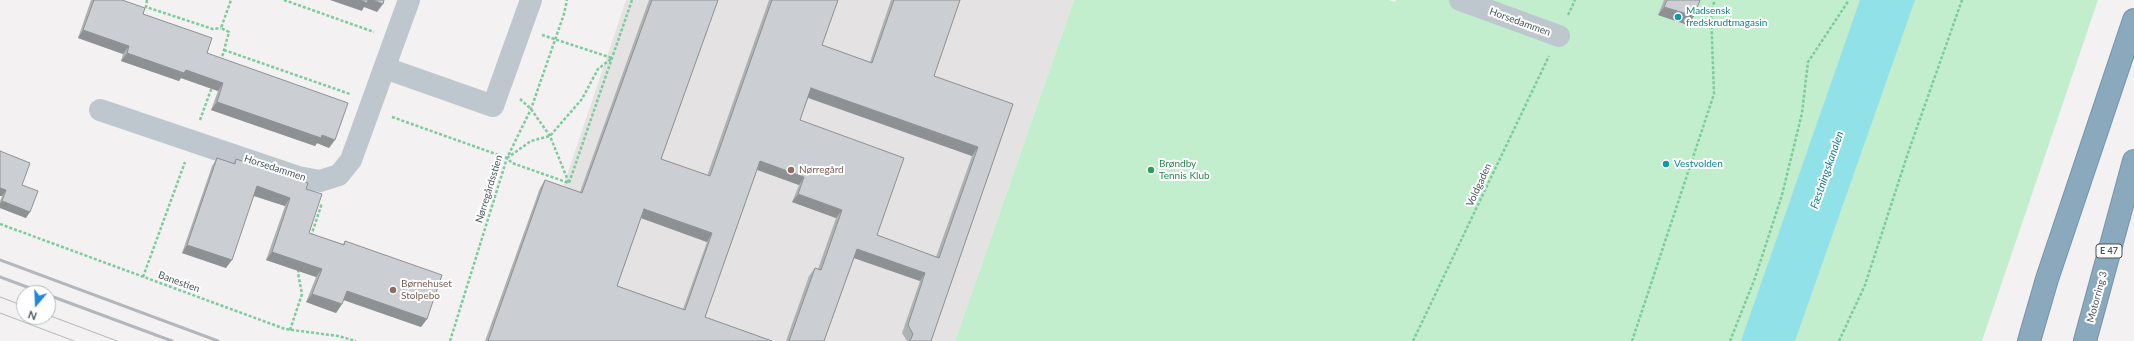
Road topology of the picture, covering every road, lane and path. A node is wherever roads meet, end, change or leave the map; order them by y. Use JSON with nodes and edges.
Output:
{"nodes":[{"id":1,"x":147,"y":0,"type":"edge"},
{"id":2,"x":284,"y":0,"type":"edge"},
{"id":3,"x":409,"y":0,"type":"edge"},
{"id":4,"x":531,"y":0,"type":"edge"},
{"id":5,"x":544,"y":0,"type":"edge"},
{"id":6,"x":567,"y":0,"type":"edge"},
{"id":7,"x":632,"y":0,"type":"edge"},
{"id":8,"x":1460,"y":0,"type":"edge"},
{"id":9,"x":1715,"y":0,"type":"edge"},
{"id":10,"x":1849,"y":0,"type":"edge"},
{"id":11,"x":1962,"y":0,"type":"edge"},
{"id":12,"x":2134,"y":20,"type":"edge"},
{"id":13,"x":221,"y":28,"type":"dead end"},
{"id":14,"x":533,"y":31,"type":"junction"},
{"id":15,"x":1559,"y":36,"type":"joint"},
{"id":16,"x":555,"y":39,"type":"junction"},
{"id":17,"x":395,"y":40,"type":"junction"},
{"id":18,"x":224,"y":50,"type":"dead end"},
{"id":19,"x":612,"y":58,"type":"junction"},
{"id":20,"x":385,"y":68,"type":"junction"},
{"id":21,"x":512,"y":92,"type":"junction"},
{"id":22,"x":372,"y":105,"type":"junction"},
{"id":23,"x":494,"y":106,"type":"junction"},
{"id":24,"x":531,"y":109,"type":"junction"},
{"id":25,"x":100,"y":110,"type":"dead end"},
{"id":26,"x":550,"y":136,"type":"junction"},
{"id":27,"x":507,"y":158,"type":"junction"},
{"id":28,"x":2134,"y":161,"type":"edge"},
{"id":29,"x":331,"y":178,"type":"junction"},
{"id":30,"x":569,"y":183,"type":"junction"},
{"id":31,"x":0,"y":224,"type":"edge"},
{"id":32,"x":308,"y":244,"type":"edge"},
{"id":33,"x":300,"y":266,"type":"edge"},
{"id":34,"x":290,"y":330,"type":"junction"},
{"id":35,"x":356,"y":341,"type":"edge"},
{"id":36,"x":450,"y":341,"type":"edge"},
{"id":37,"x":1413,"y":341,"type":"edge"},
{"id":38,"x":1632,"y":341,"type":"edge"},
{"id":39,"x":1730,"y":341,"type":"edge"},
{"id":40,"x":1839,"y":341,"type":"edge"},
{"id":41,"x":2029,"y":341,"type":"edge"},
{"id":42,"x":2085,"y":341,"type":"edge"}],
"edges":[{"from":1,"to":13,"type":"path"},
{"from":2,"to":17,"type":"path"},
{"from":3,"to":17,"type":"street"},
{"from":4,"to":23,"type":"street"},
{"from":5,"to":14,"type":"street"},
{"from":6,"to":16,"type":"path","name":"Nørregårdsstien"},
{"from":7,"to":19,"type":"path"},
{"from":8,"to":15,"type":"street","name":"Horsedammen"},
{"from":9,"to":38,"type":"path"},
{"from":10,"to":39,"type":"path"},
{"from":11,"to":40,"type":"path"},
{"from":12,"to":41,"type":"highway"},
{"from":14,"to":16,"type":"path"},
{"from":14,"to":21,"type":"street"},
{"from":15,"to":37,"type":"path","name":"Voldgaden"},
{"from":16,"to":19,"type":"path"},
{"from":16,"to":24,"type":"path","name":"Nørregårdsstien"},
{"from":17,"to":20,"type":"street"},
{"from":18,"to":22,"type":"path"},
{"from":19,"to":26,"type":"path"},
{"from":19,"to":30,"type":"path"},
{"from":20,"to":22,"type":"street"},
{"from":20,"to":23,"type":"street"},
{"from":21,"to":23,"type":"street"},
{"from":21,"to":24,"type":"path"},
{"from":22,"to":27,"type":"path"},
{"from":22,"to":29,"type":"street"},
{"from":24,"to":26,"type":"path"},
{"from":24,"to":27,"type":"path","name":"Nørregårdsstien"},
{"from":25,"to":29,"type":"street","name":"Horsedammen"},
{"from":26,"to":27,"type":"path"},
{"from":26,"to":30,"type":"path"},
{"from":27,"to":30,"type":"path"},
{"from":27,"to":36,"type":"path","name":"Nørregårdsstien"},
{"from":28,"to":42,"type":"highway","name":"Motorring 3","number":"E 47"},
{"from":29,"to":32,"type":"path"},
{"from":31,"to":34,"type":"path","name":"Banestien"},
{"from":33,"to":34,"type":"path"},
{"from":34,"to":35,"type":"path","name":"Banestien"}]}
